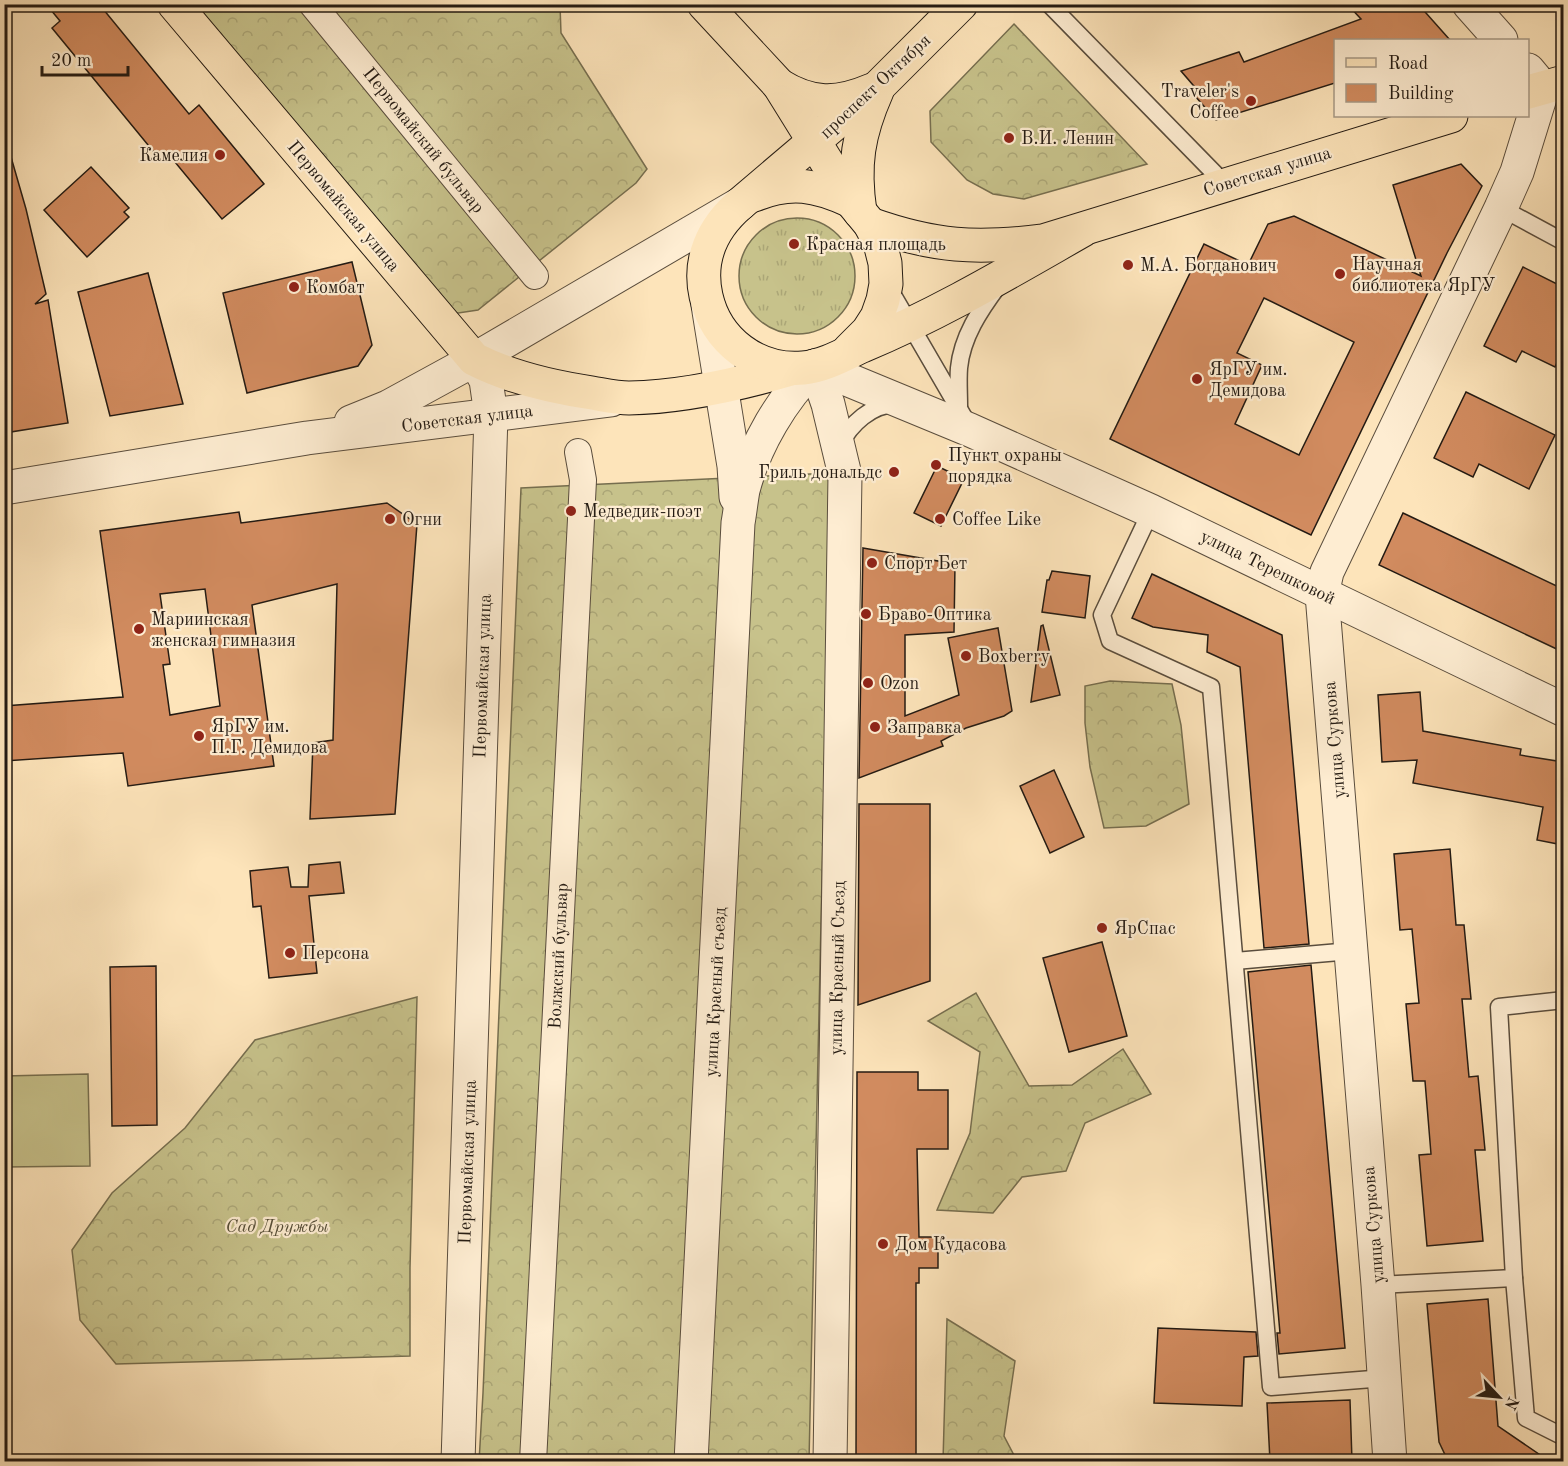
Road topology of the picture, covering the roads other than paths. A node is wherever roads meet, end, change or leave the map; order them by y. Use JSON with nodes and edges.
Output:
{"nodes":[{"id":1,"x":174,"y":4,"type":"edge"},
{"id":2,"x":312,"y":4,"type":"edge"},
{"id":3,"x":704,"y":4,"type":"edge"},
{"id":4,"x":961,"y":4,"type":"edge"},
{"id":5,"x":1049,"y":4,"type":"edge"},
{"id":6,"x":1469,"y":4,"type":"edge"},
{"id":7,"x":1500,"y":39,"type":"edge"},
{"id":8,"x":1540,"y":83,"type":"edge"},
{"id":9,"x":779,"y":84,"type":"junction"},
{"id":10,"x":879,"y":86,"type":"junction"},
{"id":11,"x":1448,"y":117,"type":"edge"},
{"id":12,"x":814,"y":142,"type":"junction"},
{"id":13,"x":1225,"y":184,"type":"junction"},
{"id":14,"x":745,"y":200,"type":"junction"},
{"id":15,"x":1502,"y":208,"type":"junction"},
{"id":16,"x":860,"y":213,"type":"junction"},
{"id":17,"x":1083,"y":230,"type":"junction"},
{"id":18,"x":1563,"y":242,"type":"edge"},
{"id":19,"x":1008,"y":273,"type":"junction"},
{"id":20,"x":535,"y":276,"type":"dead end"},
{"id":21,"x":886,"y":284,"type":"junction"},
{"id":22,"x":708,"y":304,"type":"junction"},
{"id":23,"x":912,"y":326,"type":"junction"},
{"id":24,"x":474,"y":359,"type":"junction"},
{"id":25,"x":817,"y":363,"type":"junction"},
{"id":26,"x":721,"y":387,"type":"junction"},
{"id":27,"x":627,"y":398,"type":"junction"},
{"id":28,"x":910,"y":405,"type":"junction"},
{"id":29,"x":490,"y":415,"type":"junction"},
{"id":30,"x":964,"y":418,"type":"junction"},
{"id":31,"x":307,"y":438,"type":"junction"},
{"id":32,"x":578,"y":452,"type":"dead end"},
{"id":33,"x":842,"y":462,"type":"junction"},
{"id":34,"x":4,"y":488,"type":"edge"},
{"id":35,"x":1151,"y":511,"type":"junction"},
{"id":36,"x":738,"y":523,"type":"junction"},
{"id":37,"x":1322,"y":594,"type":"junction"},
{"id":38,"x":1563,"y":710,"type":"edge"},
{"id":39,"x":1351,"y":951,"type":"junction"},
{"id":40,"x":1235,"y":962,"type":"junction"},
{"id":41,"x":1563,"y":1000,"type":"edge"},
{"id":42,"x":1514,"y":1278,"type":"junction"},
{"id":43,"x":1378,"y":1285,"type":"junction"},
{"id":44,"x":1384,"y":1378,"type":"junction"},
{"id":45,"x":1563,"y":1437,"type":"edge"},
{"id":46,"x":458,"y":1461,"type":"edge"},
{"id":47,"x":532,"y":1461,"type":"edge"},
{"id":48,"x":691,"y":1461,"type":"edge"},
{"id":49,"x":830,"y":1461,"type":"edge"},
{"id":50,"x":1390,"y":1461,"type":"edge"}],
"edges":[{"from":1,"to":24,"type":"main road","name":"Первомайская улица"},
{"from":2,"to":20,"type":"street","name":"Первомайский бульвар"},
{"from":3,"to":9,"type":"main road"},
{"from":4,"to":10,"type":"main road","name":"проспект Октября"},
{"from":5,"to":13,"type":"lane"},
{"from":6,"to":7,"type":"street"},
{"from":8,"to":15,"type":"street","name":"улица Суркова"},
{"from":9,"to":10,"type":"main road"},
{"from":9,"to":12,"type":"main road"},
{"from":10,"to":12,"type":"main road","name":"проспект Октября"},
{"from":10,"to":16,"type":"main road"},
{"from":11,"to":13,"type":"main road","name":"Советская улица"},
{"from":12,"to":14,"type":"main road"},
{"from":12,"to":16,"type":"main road"},
{"from":13,"to":17,"type":"main road","name":"Советская улица"},
{"from":14,"to":16,"type":"main road"},
{"from":14,"to":22,"type":"main road"},
{"from":14,"to":24,"type":"street"},
{"from":15,"to":18,"type":"lane"},
{"from":15,"to":37,"type":"street","name":"улица Суркова"},
{"from":16,"to":17,"type":"main road"},
{"from":16,"to":21,"type":"main road"},
{"from":17,"to":19,"type":"main road"},
{"from":19,"to":23,"type":"main road"},
{"from":19,"to":30,"type":"lane"},
{"from":21,"to":23,"type":"lane"},
{"from":21,"to":25,"type":"main road"},
{"from":22,"to":25,"type":"main road"},
{"from":22,"to":26,"type":"street"},
{"from":23,"to":25,"type":"main road"},
{"from":23,"to":30,"type":"lane"},
{"from":24,"to":27,"type":"main road"},
{"from":24,"to":29,"type":"street","name":"Первомайская улица"},
{"from":24,"to":31,"type":"street","name":"Советская улица"},
{"from":25,"to":26,"type":"main road"},
{"from":25,"to":28,"type":"street"},
{"from":25,"to":33,"type":"street"},
{"from":25,"to":36,"type":"street"},
{"from":26,"to":27,"type":"main road"},
{"from":26,"to":36,"type":"street"},
{"from":27,"to":29,"type":"street","name":"Советская улица"},
{"from":28,"to":30,"type":"street"},
{"from":28,"to":33,"type":"lane"},
{"from":29,"to":31,"type":"street","name":"Советская улица"},
{"from":29,"to":46,"type":"street","name":"Первомайская улица"},
{"from":30,"to":35,"type":"street","name":"улица Терешковой"},
{"from":31,"to":34,"type":"street","name":"Советская улица"},
{"from":32,"to":47,"type":"street","name":"Волжский бульвар"},
{"from":33,"to":49,"type":"street","name":"улица Красный Съезд"},
{"from":35,"to":37,"type":"street","name":"улица Терешковой"},
{"from":35,"to":40,"type":"lane"},
{"from":36,"to":48,"type":"street","name":"улица Красный съезд"},
{"from":37,"to":38,"type":"street","name":"улица Терешковой"},
{"from":37,"to":39,"type":"street","name":"улица Суркова"},
{"from":39,"to":40,"type":"lane"},
{"from":39,"to":43,"type":"street","name":"улица Суркова"},
{"from":40,"to":44,"type":"lane"},
{"from":41,"to":42,"type":"lane"},
{"from":42,"to":43,"type":"lane"},
{"from":42,"to":45,"type":"lane"},
{"from":43,"to":44,"type":"street","name":"улица Суркова"},
{"from":44,"to":50,"type":"street","name":"улица Суркова"}]}
